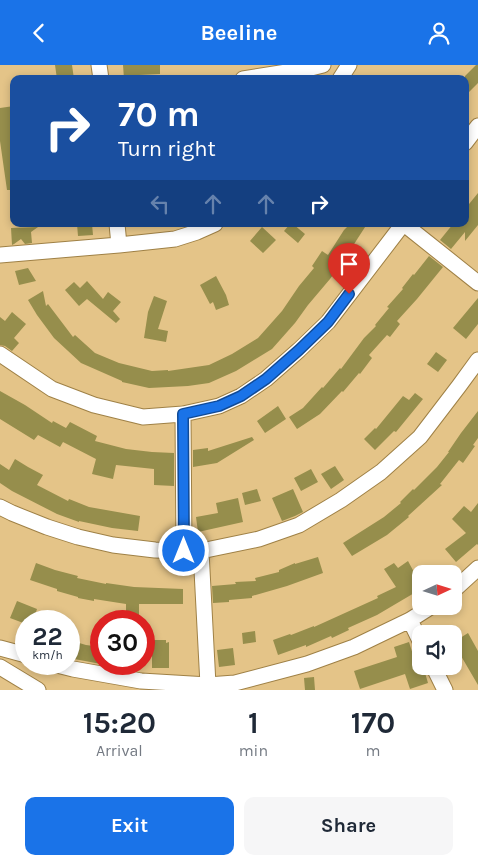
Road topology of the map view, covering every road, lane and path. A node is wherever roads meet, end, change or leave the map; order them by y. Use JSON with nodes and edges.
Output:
{"nodes":[{"id":1,"x":323,"y":65,"type":"edge"},
{"id":2,"x":268,"y":75,"type":"edge"},
{"id":3,"x":478,"y":126,"type":"edge"},
{"id":4,"x":469,"y":138,"type":"edge"},
{"id":5,"x":117,"y":227,"type":"edge"},
{"id":6,"x":208,"y":227,"type":"edge"},
{"id":7,"x":401,"y":227,"type":"edge"},
{"id":8,"x":407,"y":227,"type":"edge"},
{"id":9,"x":119,"y":245,"type":"junction"},
{"id":10,"x":0,"y":255,"type":"edge"},
{"id":11,"x":478,"y":283,"type":"edge"},
{"id":12,"x":0,"y":354,"type":"edge"},
{"id":13,"x":478,"y":360,"type":"edge"},
{"id":14,"x":183,"y":414,"type":"junction"},
{"id":15,"x":0,"y":507,"type":"edge"},
{"id":16,"x":184,"y":551,"type":"junction"},
{"id":17,"x":202,"y":551,"type":"junction"},
{"id":18,"x":478,"y":568,"type":"edge"},
{"id":19,"x":462,"y":583,"type":"edge"},
{"id":20,"x":417,"y":615,"type":"edge"},
{"id":21,"x":410,"y":619,"type":"junction"},
{"id":22,"x":413,"y":625,"type":"edge"},
{"id":23,"x":0,"y":648,"type":"edge"},
{"id":24,"x":15,"y":652,"type":"edge"},
{"id":25,"x":0,"y":667,"type":"edge"},
{"id":26,"x":80,"y":670,"type":"edge"},
{"id":27,"x":438,"y":675,"type":"edge"},
{"id":28,"x":208,"y":685,"type":"junction"},
{"id":29,"x":38,"y":690,"type":"edge"},
{"id":30,"x":445,"y":690,"type":"edge"}],
"edges":[{"from":1,"to":2,"type":"street"},
{"from":3,"to":4,"type":"street"},
{"from":5,"to":9,"type":"street"},
{"from":6,"to":9,"type":"street"},
{"from":7,"to":14,"type":"street"},
{"from":8,"to":11,"type":"street"},
{"from":9,"to":10,"type":"street"},
{"from":12,"to":14,"type":"street"},
{"from":13,"to":17,"type":"street"},
{"from":14,"to":16,"type":"street"},
{"from":15,"to":16,"type":"street"},
{"from":16,"to":17,"type":"street"},
{"from":17,"to":28,"type":"street"},
{"from":18,"to":19,"type":"street"},
{"from":20,"to":21,"type":"street"},
{"from":21,"to":22,"type":"street"},
{"from":21,"to":28,"type":"street"},
{"from":23,"to":24,"type":"street"},
{"from":25,"to":29,"type":"street"},
{"from":26,"to":28,"type":"street"},
{"from":27,"to":30,"type":"street"}]}
